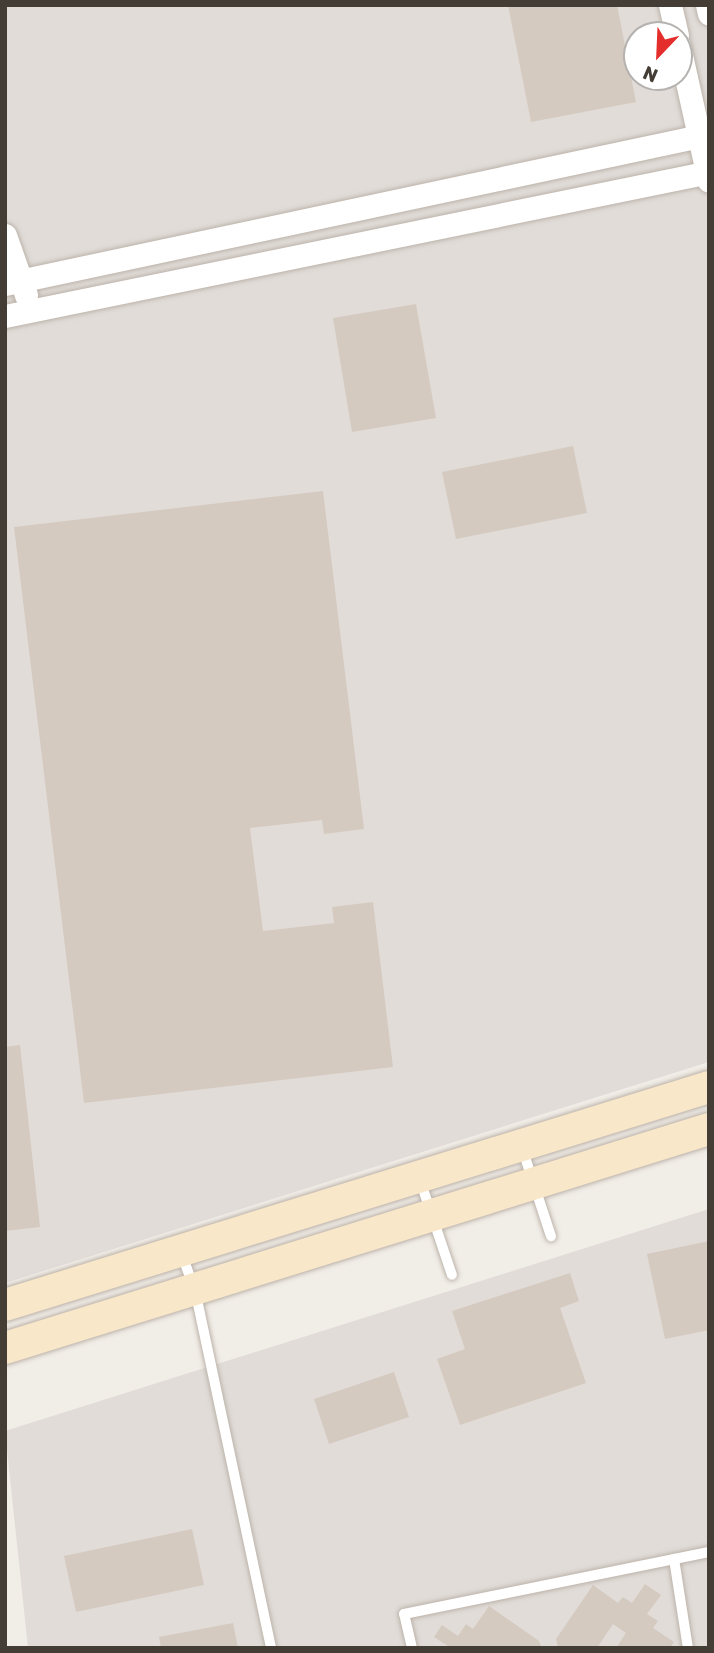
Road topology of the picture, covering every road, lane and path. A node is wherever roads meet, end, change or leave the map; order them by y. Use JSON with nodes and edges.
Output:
{"nodes":[{"id":1,"x":707,"y":5,"type":"edge"},
{"id":2,"x":709,"y":14,"type":"edge"},
{"id":3,"x":692,"y":91,"type":"edge"},
{"id":4,"x":704,"y":135,"type":"edge"},
{"id":5,"x":708,"y":175,"type":"edge"},
{"id":6,"x":5,"y":235,"type":"edge"},
{"id":7,"x":13,"y":283,"type":"edge"},
{"id":8,"x":32,"y":311,"type":"junction"},
{"id":9,"x":5,"y":316,"type":"edge"},
{"id":10,"x":709,"y":1087,"type":"edge"},
{"id":11,"x":709,"y":1129,"type":"edge"},
{"id":12,"x":521,"y":1146,"type":"junction"},
{"id":13,"x":419,"y":1177,"type":"junction"},
{"id":14,"x":534,"y":1185,"type":"junction"},
{"id":15,"x":432,"y":1217,"type":"junction"},
{"id":16,"x":551,"y":1236,"type":"dead end"},
{"id":17,"x":180,"y":1251,"type":"junction"},
{"id":18,"x":452,"y":1275,"type":"dead end"},
{"id":19,"x":195,"y":1290,"type":"junction"},
{"id":20,"x":5,"y":1305,"type":"edge"},
{"id":21,"x":5,"y":1348,"type":"edge"},
{"id":22,"x":709,"y":1552,"type":"edge"},
{"id":23,"x":674,"y":1559,"type":"junction"},
{"id":24,"x":271,"y":1648,"type":"edge"},
{"id":25,"x":412,"y":1648,"type":"edge"},
{"id":26,"x":688,"y":1648,"type":"edge"}],
"edges":[{"from":1,"to":2,"type":"street"},
{"from":3,"to":4,"type":"street"},
{"from":4,"to":5,"type":"street"},
{"from":4,"to":7,"type":"street"},
{"from":5,"to":8,"type":"street"},
{"from":6,"to":7,"type":"street"},
{"from":7,"to":8,"type":"street"},
{"from":8,"to":9,"type":"street"},
{"from":10,"to":12,"type":"street"},
{"from":11,"to":14,"type":"street"},
{"from":12,"to":13,"type":"street"},
{"from":12,"to":14,"type":"lane"},
{"from":13,"to":15,"type":"lane"},
{"from":13,"to":17,"type":"street"},
{"from":14,"to":15,"type":"street"},
{"from":14,"to":16,"type":"lane"},
{"from":15,"to":18,"type":"lane"},
{"from":15,"to":19,"type":"street"},
{"from":17,"to":19,"type":"lane"},
{"from":17,"to":20,"type":"street"},
{"from":19,"to":21,"type":"street"},
{"from":19,"to":24,"type":"lane"},
{"from":22,"to":23,"type":"lane"},
{"from":23,"to":25,"type":"lane"},
{"from":23,"to":26,"type":"lane"}]}
